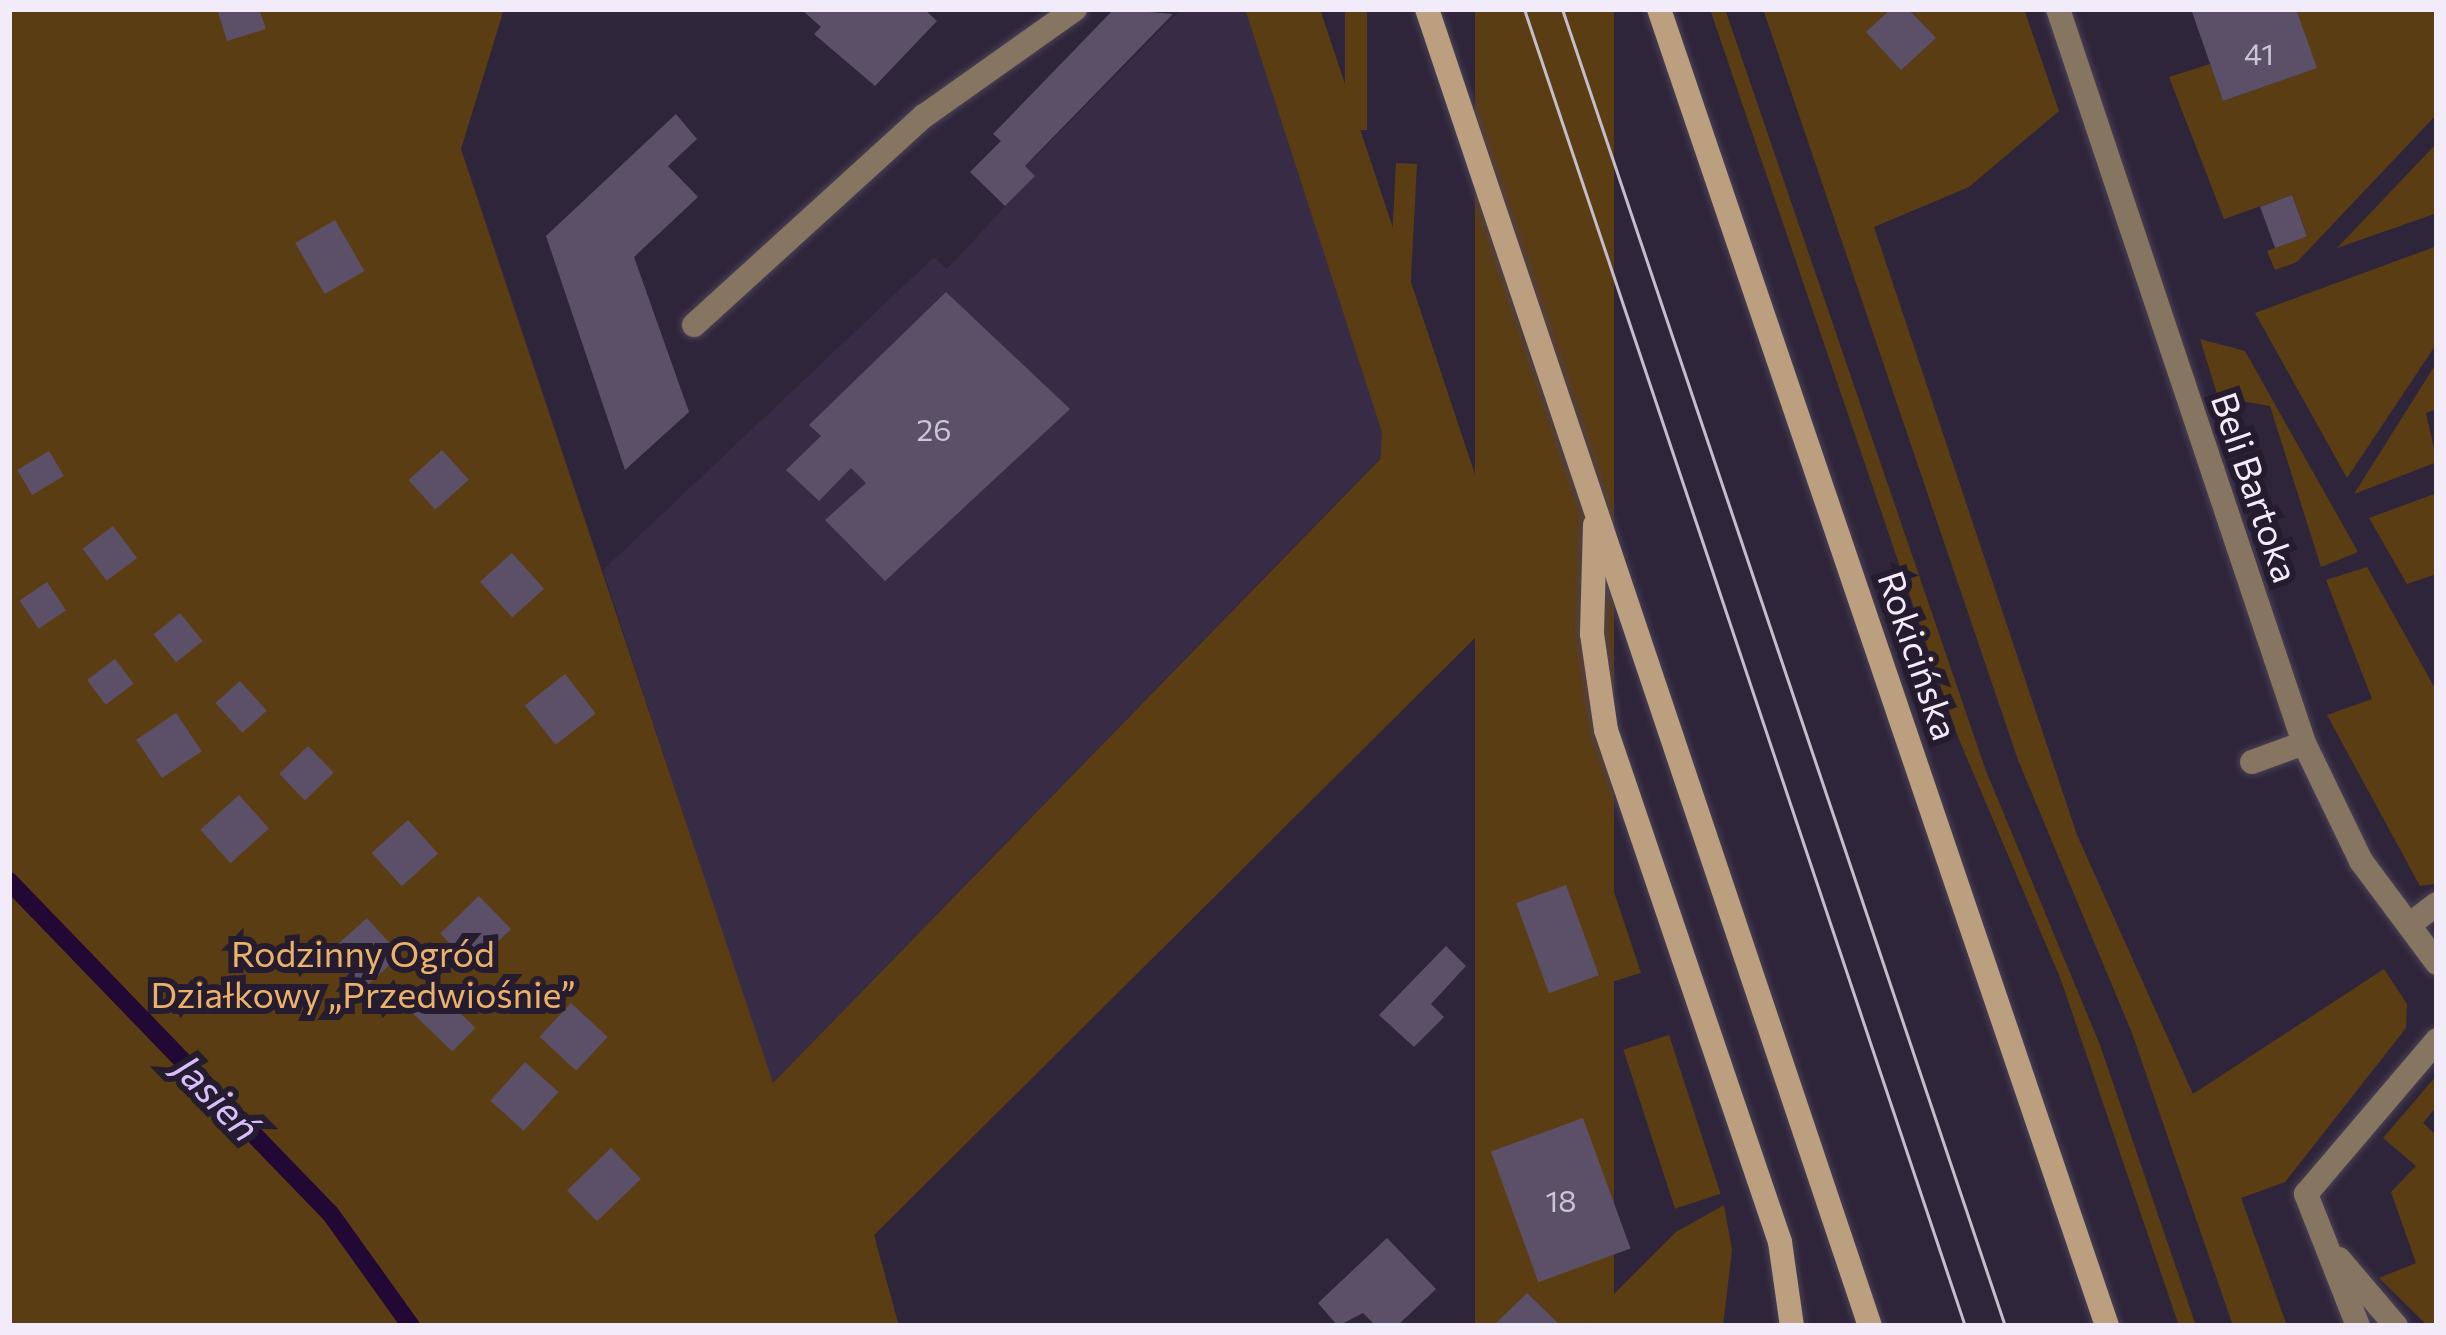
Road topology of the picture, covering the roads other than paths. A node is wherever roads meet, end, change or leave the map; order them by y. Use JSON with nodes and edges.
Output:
{"nodes":[{"id":1,"x":1075,"y":9,"type":"edge"},
{"id":2,"x":1427,"y":9,"type":"edge"},
{"id":3,"x":1660,"y":9,"type":"edge"},
{"id":4,"x":2058,"y":9,"type":"edge"},
{"id":5,"x":694,"y":325,"type":"dead end"},
{"id":6,"x":1595,"y":505,"type":"junction"},
{"id":7,"x":2304,"y":742,"type":"junction"},
{"id":8,"x":2252,"y":762,"type":"dead end"},
{"id":9,"x":2437,"y":904,"type":"edge"},
{"id":10,"x":2409,"y":925,"type":"junction"},
{"id":11,"x":2437,"y":963,"type":"edge"},
{"id":12,"x":2437,"y":1040,"type":"edge"},
{"id":13,"x":2326,"y":1244,"type":"junction"},
{"id":14,"x":1792,"y":1326,"type":"edge"},
{"id":15,"x":1870,"y":1326,"type":"edge"},
{"id":16,"x":2107,"y":1326,"type":"edge"},
{"id":17,"x":2358,"y":1326,"type":"edge"},
{"id":18,"x":2396,"y":1326,"type":"edge"}],
"edges":[{"from":1,"to":5,"type":"street"},
{"from":2,"to":6,"type":"main road"},
{"from":3,"to":16,"type":"main road","name":"Rokicińska"},
{"from":4,"to":7,"type":"street","name":"Beli Bartoka"},
{"from":6,"to":14,"type":"main road"},
{"from":6,"to":15,"type":"main road"},
{"from":7,"to":8,"type":"street"},
{"from":7,"to":10,"type":"street","name":"Beli Bartoka"},
{"from":9,"to":10,"type":"street"},
{"from":10,"to":11,"type":"street","name":"Beli Bartoka"},
{"from":12,"to":13,"type":"street"},
{"from":13,"to":17,"type":"street"},
{"from":13,"to":18,"type":"street"}]}
